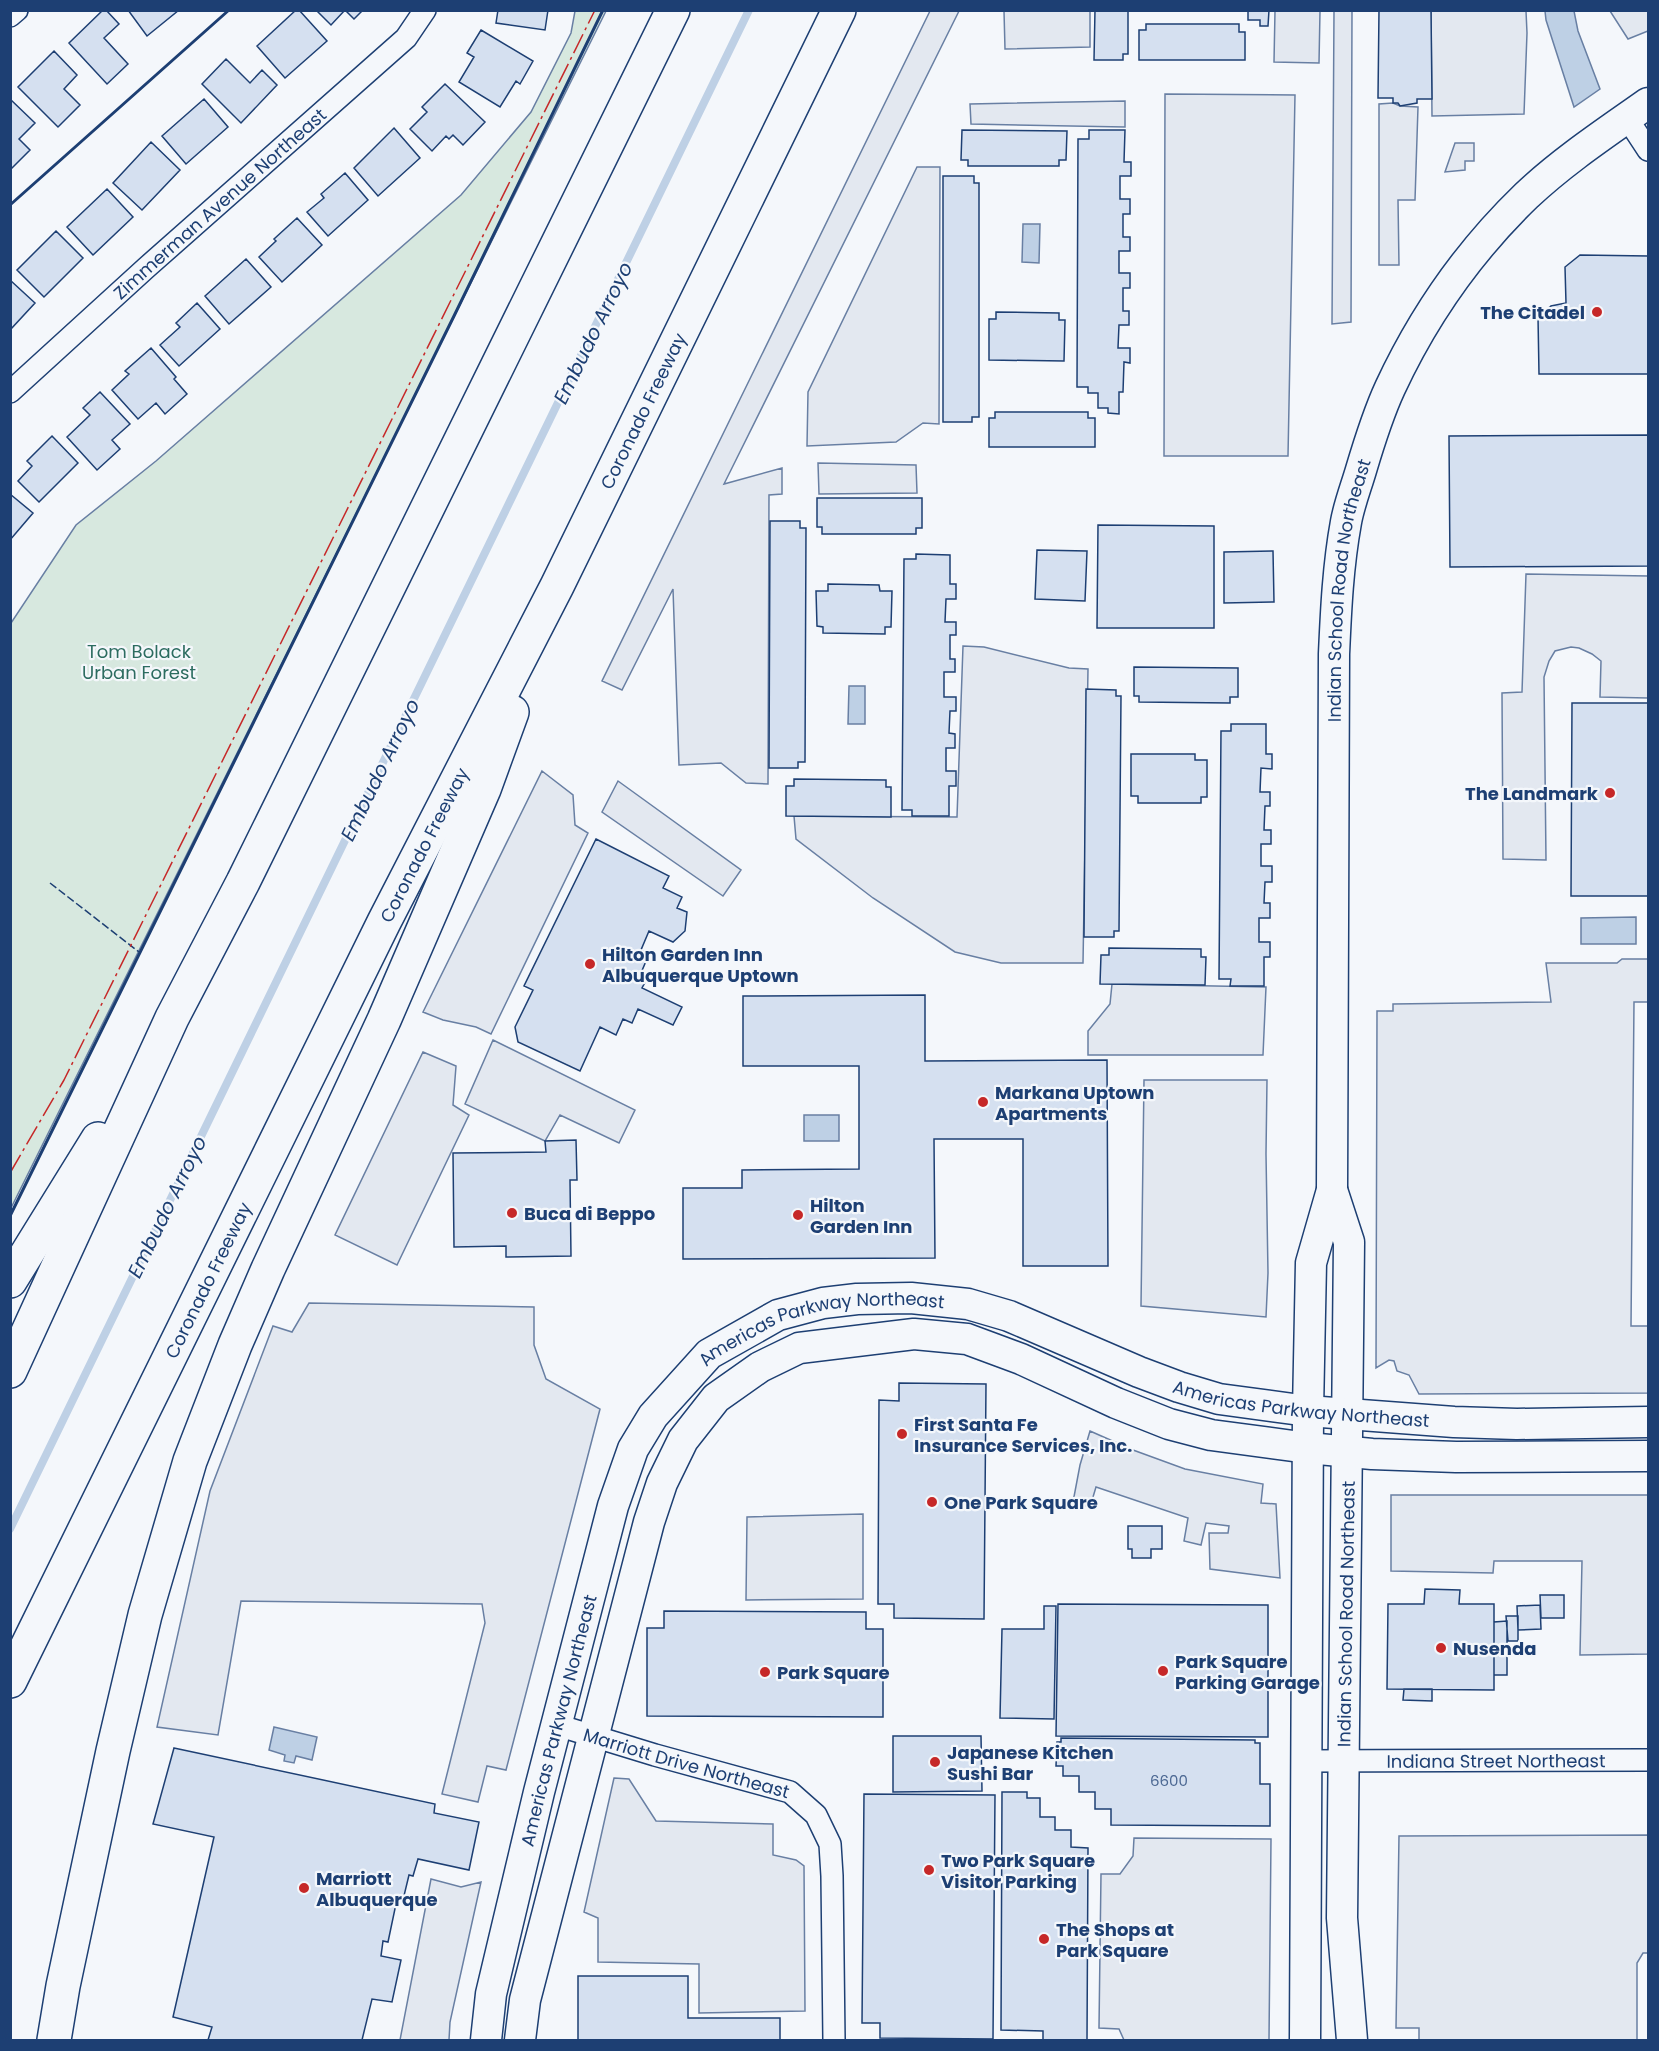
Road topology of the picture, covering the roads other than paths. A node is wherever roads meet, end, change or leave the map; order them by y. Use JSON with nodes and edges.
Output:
{"nodes":[{"id":1,"x":17,"y":10,"type":"edge"},
{"id":2,"x":425,"y":10,"type":"edge"},
{"id":3,"x":673,"y":10,"type":"edge"},
{"id":4,"x":839,"y":10,"type":"edge"},
{"id":5,"x":10,"y":16,"type":"edge"},
{"id":6,"x":1638,"y":110,"type":"edge"},
{"id":7,"x":1648,"y":150,"type":"edge"},
{"id":8,"x":10,"y":392,"type":"edge"},
{"id":9,"x":557,"y":586,"type":"junction"},
{"id":10,"x":172,"y":1018,"type":"junction"},
{"id":11,"x":1332,"y":1190,"type":"junction"},
{"id":12,"x":10,"y":1281,"type":"edge"},
{"id":13,"x":10,"y":1371,"type":"edge"},
{"id":14,"x":1308,"y":1411,"type":"junction"},
{"id":15,"x":1349,"y":1413,"type":"junction"},
{"id":16,"x":1648,"y":1422,"type":"edge"},
{"id":17,"x":1308,"y":1448,"type":"junction"},
{"id":18,"x":1348,"y":1452,"type":"junction"},
{"id":19,"x":1648,"y":1456,"type":"edge"},
{"id":20,"x":10,"y":1681,"type":"edge"},
{"id":21,"x":557,"y":1725,"type":"junction"},
{"id":22,"x":594,"y":1735,"type":"junction"},
{"id":23,"x":1648,"y":1760,"type":"edge"},
{"id":24,"x":1307,"y":1761,"type":"junction"},
{"id":25,"x":1345,"y":1762,"type":"junction"},
{"id":26,"x":63,"y":1986,"type":"junction"},
{"id":27,"x":40,"y":2040,"type":"edge"},
{"id":28,"x":54,"y":2040,"type":"edge"},
{"id":29,"x":486,"y":2040,"type":"edge"},
{"id":30,"x":520,"y":2040,"type":"edge"},
{"id":31,"x":834,"y":2040,"type":"edge"},
{"id":32,"x":1305,"y":2040,"type":"edge"},
{"id":33,"x":1352,"y":2040,"type":"edge"}],
"edges":[{"from":1,"to":5,"type":"street"},
{"from":2,"to":8,"type":"street","name":"Zimmerman Avenue Northeast"},
{"from":3,"to":10,"type":"highway"},
{"from":4,"to":9,"type":"highway","name":"Coronado Freeway"},
{"from":6,"to":7,"type":"street"},
{"from":6,"to":11,"type":"street","name":"Indian School Road Northeast"},
{"from":9,"to":20,"type":"highway","name":"Coronado Freeway"},
{"from":9,"to":26,"type":"highway"},
{"from":10,"to":12,"type":"highway"},
{"from":10,"to":13,"type":"highway"},
{"from":11,"to":14,"type":"street","name":"Indian School Road Northeast"},
{"from":11,"to":15,"type":"street","name":"Indian School Road Northeast"},
{"from":14,"to":15,"type":"street","name":"Americas Parkway Northeast"},
{"from":14,"to":17,"type":"street","name":"Indian School Road Northeast"},
{"from":14,"to":21,"type":"street","name":"Americas Parkway Northeast"},
{"from":15,"to":16,"type":"street","name":"Americas Parkway Northeast"},
{"from":15,"to":18,"type":"street","name":"Indian School Road Northeast"},
{"from":17,"to":18,"type":"street","name":"Americas Parkway Northeast"},
{"from":17,"to":22,"type":"street","name":"Americas Parkway Northeast"},
{"from":17,"to":24,"type":"street","name":"Indian School Road Northeast"},
{"from":18,"to":19,"type":"street","name":"Americas Parkway Northeast"},
{"from":18,"to":25,"type":"street","name":"Indian School Road Northeast"},
{"from":21,"to":22,"type":"street","name":"Marriott Drive Northeast"},
{"from":21,"to":29,"type":"street","name":"Americas Parkway Northeast"},
{"from":22,"to":30,"type":"street","name":"Americas Parkway Northeast"},
{"from":22,"to":31,"type":"street","name":"Marriott Drive Northeast"},
{"from":23,"to":25,"type":"street","name":"Indiana Street Northeast"},
{"from":24,"to":25,"type":"street","name":"Indiana Street Northeast"},
{"from":24,"to":32,"type":"street","name":"Indian School Road Northeast"},
{"from":25,"to":33,"type":"street","name":"Indian School Road Northeast"},
{"from":26,"to":27,"type":"highway"},
{"from":26,"to":28,"type":"highway"}]}
